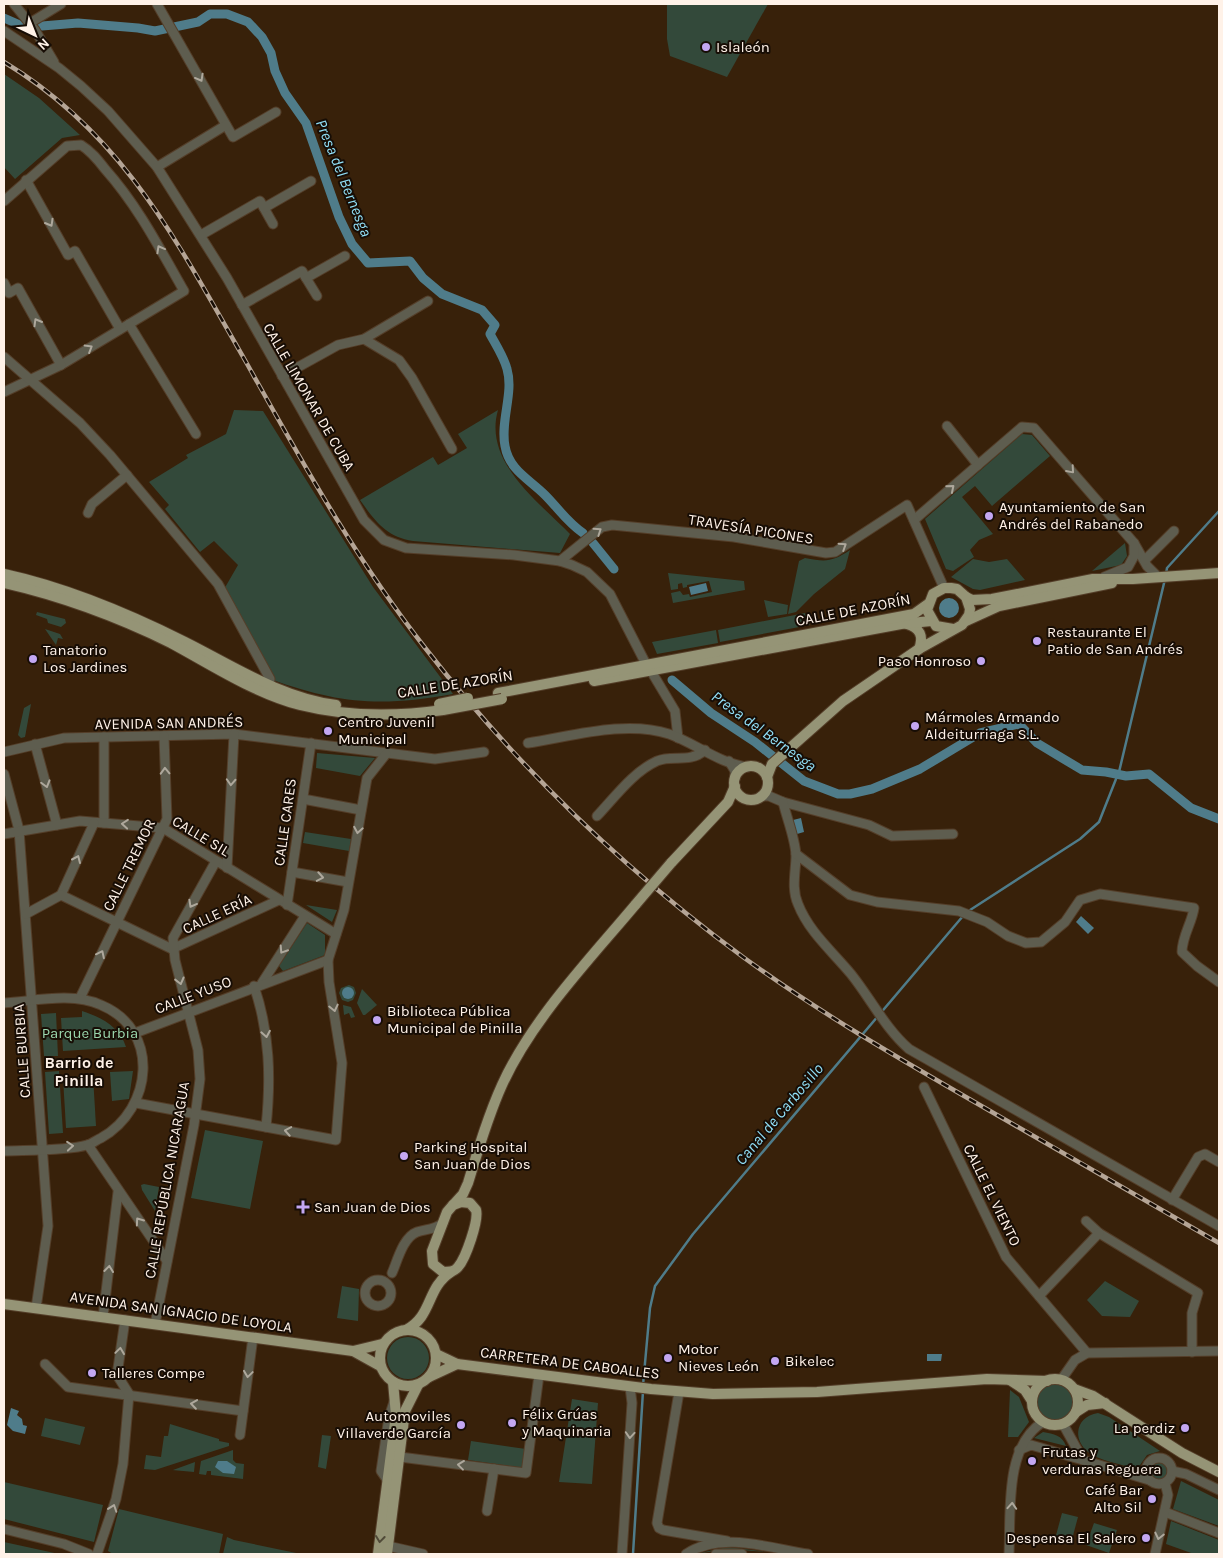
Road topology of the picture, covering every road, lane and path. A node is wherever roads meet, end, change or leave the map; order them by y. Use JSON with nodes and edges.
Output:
{"nodes":[{"id":1,"x":14,"y":4,"type":"edge"},
{"id":2,"x":62,"y":4,"type":"edge"},
{"id":3,"x":157,"y":4,"type":"edge"},
{"id":4,"x":33,"y":26,"type":"junction"},
{"id":5,"x":4,"y":31,"type":"edge"},
{"id":6,"x":14,"y":38,"type":"junction"},
{"id":7,"x":59,"y":68,"type":"junction"},
{"id":8,"x":276,"y":112,"type":"dead end"},
{"id":9,"x":226,"y":125,"type":"junction"},
{"id":10,"x":157,"y":167,"type":"junction"},
{"id":11,"x":26,"y":180,"type":"junction"},
{"id":12,"x":311,"y":182,"type":"dead end"},
{"id":13,"x":4,"y":200,"type":"edge"},
{"id":14,"x":264,"y":208,"type":"junction"},
{"id":15,"x":273,"y":224,"type":"dead end"},
{"id":16,"x":201,"y":235,"type":"junction"},
{"id":17,"x":345,"y":256,"type":"dead end"},
{"id":18,"x":306,"y":278,"type":"junction"},
{"id":19,"x":4,"y":283,"type":"edge"},
{"id":20,"x":317,"y":296,"type":"dead end"},
{"id":21,"x":428,"y":301,"type":"dead end"},
{"id":22,"x":242,"y":305,"type":"junction"},
{"id":23,"x":129,"y":324,"type":"junction"},
{"id":24,"x":120,"y":329,"type":"junction"},
{"id":25,"x":364,"y":339,"type":"junction"},
{"id":26,"x":4,"y":357,"type":"edge"},
{"id":27,"x":61,"y":364,"type":"junction"},
{"id":28,"x":282,"y":376,"type":"junction"},
{"id":29,"x":31,"y":380,"type":"junction"},
{"id":30,"x":4,"y":392,"type":"edge"},
{"id":31,"x":947,"y":426,"type":"dead end"},
{"id":32,"x":196,"y":434,"type":"dead end"},
{"id":33,"x":452,"y":449,"type":"dead end"},
{"id":34,"x":978,"y":464,"type":"junction"},
{"id":35,"x":127,"y":476,"type":"junction"},
{"id":36,"x":88,"y":513,"type":"dead end"},
{"id":37,"x":914,"y":520,"type":"junction"},
{"id":38,"x":1174,"y":532,"type":"dead end"},
{"id":39,"x":1134,"y":543,"type":"junction"},
{"id":40,"x":1145,"y":560,"type":"junction"},
{"id":41,"x":560,"y":561,"type":"junction"},
{"id":42,"x":1219,"y":573,"type":"edge"},
{"id":43,"x":4,"y":574,"type":"edge"},
{"id":44,"x":1163,"y":577,"type":"junction"},
{"id":45,"x":1093,"y":579,"type":"junction"},
{"id":46,"x":1133,"y":579,"type":"junction"},
{"id":47,"x":4,"y":583,"type":"edge"},
{"id":48,"x":944,"y":588,"type":"junction"},
{"id":49,"x":966,"y":597,"type":"junction"},
{"id":50,"x":928,"y":604,"type":"junction"},
{"id":51,"x":931,"y":621,"type":"junction"},
{"id":52,"x":966,"y":621,"type":"junction"},
{"id":53,"x":907,"y":624,"type":"junction"},
{"id":54,"x":953,"y":629,"type":"junction"},
{"id":55,"x":918,"y":649,"type":"junction"},
{"id":56,"x":648,"y":668,"type":"junction"},
{"id":57,"x":269,"y":686,"type":"junction"},
{"id":58,"x":441,"y":707,"type":"junction"},
{"id":59,"x":234,"y":734,"type":"junction"},
{"id":60,"x":164,"y":736,"type":"junction"},
{"id":61,"x":104,"y":737,"type":"junction"},
{"id":62,"x":678,"y":738,"type":"junction"},
{"id":63,"x":311,"y":743,"type":"junction"},
{"id":64,"x":528,"y":743,"type":"dead end"},
{"id":65,"x":35,"y":744,"type":"junction"},
{"id":66,"x":705,"y":750,"type":"junction"},
{"id":67,"x":4,"y":752,"type":"edge"},
{"id":68,"x":484,"y":752,"type":"dead end"},
{"id":69,"x":386,"y":754,"type":"junction"},
{"id":70,"x":729,"y":761,"type":"junction"},
{"id":71,"x":776,"y":761,"type":"junction"},
{"id":72,"x":748,"y":766,"type":"junction"},
{"id":73,"x":759,"y":768,"type":"junction"},
{"id":74,"x":4,"y":774,"type":"edge"},
{"id":75,"x":735,"y":782,"type":"junction"},
{"id":76,"x":766,"y":789,"type":"junction"},
{"id":77,"x":303,"y":799,"type":"junction"},
{"id":78,"x":747,"y":799,"type":"junction"},
{"id":79,"x":728,"y":802,"type":"junction"},
{"id":80,"x":783,"y":802,"type":"junction"},
{"id":81,"x":361,"y":810,"type":"junction"},
{"id":82,"x":597,"y":816,"type":"dead end"},
{"id":83,"x":104,"y":822,"type":"junction"},
{"id":84,"x":94,"y":823,"type":"junction"},
{"id":85,"x":57,"y":824,"type":"junction"},
{"id":86,"x":163,"y":828,"type":"junction"},
{"id":87,"x":19,"y":830,"type":"junction"},
{"id":88,"x":4,"y":834,"type":"edge"},
{"id":89,"x":953,"y":834,"type":"dead end"},
{"id":90,"x":796,"y":854,"type":"junction"},
{"id":91,"x":216,"y":862,"type":"junction"},
{"id":92,"x":227,"y":868,"type":"junction"},
{"id":93,"x":292,"y":872,"type":"junction"},
{"id":94,"x":348,"y":882,"type":"junction"},
{"id":95,"x":61,"y":895,"type":"junction"},
{"id":96,"x":278,"y":900,"type":"junction"},
{"id":97,"x":287,"y":905,"type":"junction"},
{"id":98,"x":26,"y":914,"type":"junction"},
{"id":99,"x":305,"y":916,"type":"junction"},
{"id":100,"x":117,"y":922,"type":"junction"},
{"id":101,"x":336,"y":934,"type":"junction"},
{"id":102,"x":172,"y":949,"type":"junction"},
{"id":103,"x":328,"y":960,"type":"junction"},
{"id":104,"x":1219,"y":982,"type":"edge"},
{"id":105,"x":258,"y":985,"type":"junction"},
{"id":106,"x":80,"y":998,"type":"junction"},
{"id":107,"x":32,"y":1001,"type":"junction"},
{"id":108,"x":4,"y":1004,"type":"edge"},
{"id":109,"x":187,"y":1012,"type":"junction"},
{"id":110,"x":135,"y":1033,"type":"junction"},
{"id":111,"x":924,"y":1087,"type":"dead end"},
{"id":112,"x":136,"y":1103,"type":"junction"},
{"id":113,"x":196,"y":1114,"type":"junction"},
{"id":114,"x":266,"y":1127,"type":"junction"},
{"id":115,"x":88,"y":1145,"type":"junction"},
{"id":116,"x":43,"y":1149,"type":"junction"},
{"id":117,"x":4,"y":1151,"type":"edge"},
{"id":118,"x":1219,"y":1162,"type":"edge"},
{"id":119,"x":468,"y":1183,"type":"junction"},
{"id":120,"x":118,"y":1192,"type":"junction"},
{"id":121,"x":1172,"y":1200,"type":"junction"},
{"id":122,"x":453,"y":1205,"type":"junction"},
{"id":123,"x":473,"y":1206,"type":"junction"},
{"id":124,"x":1086,"y":1221,"type":"dead end"},
{"id":125,"x":443,"y":1223,"type":"junction"},
{"id":126,"x":1219,"y":1226,"type":"edge"},
{"id":127,"x":419,"y":1232,"type":"junction"},
{"id":128,"x":1099,"y":1233,"type":"junction"},
{"id":129,"x":434,"y":1246,"type":"junction"},
{"id":130,"x":167,"y":1261,"type":"junction"},
{"id":131,"x":433,"y":1264,"type":"junction"},
{"id":132,"x":452,"y":1271,"type":"junction"},
{"id":133,"x":386,"y":1283,"type":"dead end"},
{"id":134,"x":435,"y":1287,"type":"junction"},
{"id":135,"x":1039,"y":1296,"type":"junction"},
{"id":136,"x":4,"y":1304,"type":"edge"},
{"id":137,"x":36,"y":1308,"type":"junction"},
{"id":138,"x":424,"y":1316,"type":"junction"},
{"id":139,"x":103,"y":1317,"type":"junction"},
{"id":140,"x":125,"y":1320,"type":"junction"},
{"id":141,"x":155,"y":1324,"type":"junction"},
{"id":142,"x":406,"y":1330,"type":"junction"},
{"id":143,"x":253,"y":1337,"type":"junction"},
{"id":144,"x":430,"y":1341,"type":"junction"},
{"id":145,"x":382,"y":1344,"type":"junction"},
{"id":146,"x":353,"y":1351,"type":"junction"},
{"id":147,"x":1219,"y":1351,"type":"edge"},
{"id":148,"x":1192,"y":1352,"type":"junction"},
{"id":149,"x":1087,"y":1353,"type":"junction"},
{"id":150,"x":436,"y":1354,"type":"junction"},
{"id":151,"x":45,"y":1364,"type":"dead end"},
{"id":152,"x":457,"y":1364,"type":"junction"},
{"id":153,"x":380,"y":1366,"type":"junction"},
{"id":154,"x":539,"y":1375,"type":"junction"},
{"id":155,"x":429,"y":1377,"type":"junction"},
{"id":156,"x":1009,"y":1379,"type":"junction"},
{"id":157,"x":1061,"y":1380,"type":"junction"},
{"id":158,"x":1047,"y":1381,"type":"junction"},
{"id":159,"x":393,"y":1382,"type":"junction"},
{"id":160,"x":418,"y":1385,"type":"junction"},
{"id":161,"x":634,"y":1387,"type":"junction"},
{"id":162,"x":1074,"y":1390,"type":"junction"},
{"id":163,"x":679,"y":1392,"type":"junction"},
{"id":164,"x":129,"y":1394,"type":"junction"},
{"id":165,"x":1032,"y":1401,"type":"junction"},
{"id":166,"x":1105,"y":1403,"type":"junction"},
{"id":167,"x":243,"y":1411,"type":"junction"},
{"id":168,"x":1076,"y":1412,"type":"junction"},
{"id":169,"x":1044,"y":1422,"type":"junction"},
{"id":170,"x":1063,"y":1424,"type":"junction"},
{"id":171,"x":240,"y":1435,"type":"dead end"},
{"id":172,"x":1019,"y":1450,"type":"junction"},
{"id":173,"x":400,"y":1457,"type":"junction"},
{"id":174,"x":1083,"y":1460,"type":"junction"},
{"id":175,"x":494,"y":1469,"type":"junction"},
{"id":176,"x":1172,"y":1471,"type":"junction"},
{"id":177,"x":1219,"y":1472,"type":"edge"},
{"id":178,"x":1149,"y":1480,"type":"junction"},
{"id":179,"x":1165,"y":1484,"type":"junction"},
{"id":180,"x":390,"y":1487,"type":"junction"},
{"id":181,"x":1219,"y":1490,"type":"edge"},
{"id":182,"x":487,"y":1511,"type":"dead end"},
{"id":183,"x":1165,"y":1512,"type":"junction"},
{"id":184,"x":4,"y":1529,"type":"edge"},
{"id":185,"x":1219,"y":1533,"type":"edge"},
{"id":186,"x":686,"y":1535,"type":"junction"},
{"id":187,"x":727,"y":1541,"type":"junction"},
{"id":188,"x":388,"y":1550,"type":"edge"},
{"id":189,"x":690,"y":1552,"type":"edge"},
{"id":190,"x":89,"y":1554,"type":"edge"},
{"id":191,"x":97,"y":1554,"type":"edge"},
{"id":192,"x":378,"y":1554,"type":"edge"},
{"id":193,"x":423,"y":1554,"type":"edge"},
{"id":194,"x":622,"y":1554,"type":"edge"},
{"id":195,"x":716,"y":1554,"type":"edge"},
{"id":196,"x":742,"y":1554,"type":"edge"},
{"id":197,"x":808,"y":1554,"type":"edge"},
{"id":198,"x":1009,"y":1554,"type":"edge"},
{"id":199,"x":1155,"y":1554,"type":"edge"}],
"edges":[{"from":1,"to":4,"type":"street"},
{"from":2,"to":4,"type":"street"},
{"from":3,"to":9,"type":"street","one_way":true},
{"from":4,"to":6,"type":"street"},
{"from":4,"to":7,"type":"street"},
{"from":5,"to":6,"type":"street","name":"CALLE LIMONAR DE CUBA"},
{"from":6,"to":7,"type":"street","name":"CALLE LIMONAR DE CUBA"},
{"from":7,"to":10,"type":"street","name":"CALLE LIMONAR DE CUBA"},
{"from":8,"to":9,"type":"street"},
{"from":9,"to":10,"type":"street"},
{"from":10,"to":16,"type":"street","name":"CALLE LIMONAR DE CUBA"},
{"from":11,"to":13,"type":"street"},
{"from":23,"to":11,"type":"street","one_way":true},
{"from":11,"to":24,"type":"street","one_way":true},
{"from":12,"to":14,"type":"street"},
{"from":14,"to":15,"type":"street"},
{"from":14,"to":16,"type":"street"},
{"from":16,"to":22,"type":"street","name":"CALLE LIMONAR DE CUBA"},
{"from":17,"to":18,"type":"street"},
{"from":18,"to":20,"type":"street"},
{"from":18,"to":22,"type":"street"},
{"from":27,"to":19,"type":"street","one_way":true},
{"from":21,"to":25,"type":"street"},
{"from":22,"to":28,"type":"street","name":"CALLE LIMONAR DE CUBA"},
{"from":23,"to":24,"type":"street"},
{"from":23,"to":32,"type":"street"},
{"from":27,"to":24,"type":"street","one_way":true},
{"from":25,"to":28,"type":"street"},
{"from":25,"to":33,"type":"street"},
{"from":26,"to":29,"type":"street"},
{"from":27,"to":29,"type":"street"},
{"from":28,"to":41,"type":"street","name":"CALLE LIMONAR DE CUBA"},
{"from":29,"to":30,"type":"street"},
{"from":29,"to":35,"type":"street"},
{"from":31,"to":34,"type":"street"},
{"from":37,"to":34,"type":"street","one_way":true},
{"from":34,"to":39,"type":"street","one_way":true},
{"from":35,"to":36,"type":"street"},
{"from":35,"to":57,"type":"street"},
{"from":41,"to":37,"type":"street","name":"TRAVESÍA PICONES","one_way":true},
{"from":37,"to":48,"type":"street"},
{"from":38,"to":40,"type":"street"},
{"from":39,"to":40,"type":"street"},
{"from":39,"to":45,"type":"street"},
{"from":40,"to":44,"type":"street"},
{"from":41,"to":56,"type":"street","name":"CALLE LIMONAR DE CUBA"},
{"from":42,"to":44,"type":"main road"},
{"from":43,"to":57,"type":"main road","name":"CALLE DE AZORÍN"},
{"from":44,"to":46,"type":"main road"},
{"from":45,"to":46,"type":"main road"},
{"from":45,"to":49,"type":"main road"},
{"from":46,"to":52,"type":"main road"},
{"from":47,"to":58,"type":"main road","name":"CALLE DE AZORÍN"},
{"from":48,"to":49,"type":"main road"},
{"from":48,"to":50,"type":"main road"},
{"from":49,"to":52,"type":"main road"},
{"from":50,"to":51,"type":"main road"},
{"from":50,"to":56,"type":"main road","name":"CALLE DE AZORÍN"},
{"from":51,"to":53,"type":"main road","name":"CALLE DE AZORÍN"},
{"from":51,"to":54,"type":"main road"},
{"from":51,"to":55,"type":"main road"},
{"from":52,"to":54,"type":"main road"},
{"from":53,"to":55,"type":"main road"},
{"from":53,"to":56,"type":"main road","name":"CALLE DE AZORÍN"},
{"from":54,"to":55,"type":"main road"},
{"from":55,"to":71,"type":"main road"},
{"from":56,"to":58,"type":"main road","name":"CALLE DE AZORÍN","bridge":true},
{"from":56,"to":62,"type":"street","name":"CALLE LIMONAR DE CUBA"},
{"from":57,"to":58,"type":"main road","name":"CALLE DE AZORÍN"},
{"from":59,"to":60,"type":"street","name":"AVENIDA SAN ANDRÉS"},
{"from":59,"to":63,"type":"street","name":"AVENIDA SAN ANDRÉS"},
{"from":59,"to":92,"type":"street","one_way":true},
{"from":60,"to":61,"type":"street","name":"AVENIDA SAN ANDRÉS"},
{"from":86,"to":60,"type":"street","name":"CALLE TREMOR","one_way":true},
{"from":61,"to":65,"type":"street","name":"AVENIDA SAN ANDRÉS"},
{"from":61,"to":83,"type":"street"},
{"from":62,"to":64,"type":"street"},
{"from":62,"to":66,"type":"street"},
{"from":63,"to":69,"type":"street","name":"AVENIDA SAN ANDRÉS"},
{"from":63,"to":77,"type":"street","name":"CALLE CARES"},
{"from":65,"to":67,"type":"street","name":"AVENIDA SAN ANDRÉS"},
{"from":65,"to":85,"type":"street","one_way":true},
{"from":66,"to":70,"type":"street"},
{"from":66,"to":82,"type":"street"},
{"from":68,"to":69,"type":"street","name":"AVENIDA SAN ANDRÉS"},
{"from":69,"to":81,"type":"street"},
{"from":70,"to":72,"type":"street"},
{"from":70,"to":75,"type":"street"},
{"from":71,"to":73,"type":"main road"},
{"from":71,"to":76,"type":"main road"},
{"from":72,"to":73,"type":"main road"},
{"from":72,"to":75,"type":"main road"},
{"from":73,"to":76,"type":"main road"},
{"from":74,"to":87,"type":"street","name":"CALLE BURBIA"},
{"from":75,"to":78,"type":"main road"},
{"from":75,"to":79,"type":"main road"},
{"from":76,"to":78,"type":"main road"},
{"from":76,"to":80,"type":"street"},
{"from":77,"to":81,"type":"street"},
{"from":77,"to":93,"type":"street","name":"CALLE CARES"},
{"from":78,"to":79,"type":"main road"},
{"from":79,"to":119,"type":"main road","bridge":true},
{"from":80,"to":89,"type":"street"},
{"from":80,"to":90,"type":"street"},
{"from":81,"to":94,"type":"street","one_way":true},
{"from":83,"to":84,"type":"street","name":"CALLE SIL"},
{"from":86,"to":83,"type":"street","name":"CALLE SIL","one_way":true},
{"from":84,"to":85,"type":"street","name":"CALLE SIL"},
{"from":95,"to":84,"type":"street","one_way":true},
{"from":85,"to":87,"type":"street","name":"CALLE SIL"},
{"from":86,"to":91,"type":"street","name":"CALLE SIL"},
{"from":86,"to":100,"type":"street","name":"CALLE TREMOR"},
{"from":87,"to":88,"type":"street","name":"CALLE SIL"},
{"from":87,"to":98,"type":"street","name":"CALLE BURBIA"},
{"from":90,"to":104,"type":"street"},
{"from":90,"to":121,"type":"street"},
{"from":91,"to":92,"type":"street","name":"CALLE SIL"},
{"from":91,"to":102,"type":"street","one_way":true},
{"from":92,"to":96,"type":"street","name":"CALLE SIL"},
{"from":93,"to":94,"type":"street","one_way":true},
{"from":93,"to":97,"type":"street","name":"CALLE CARES"},
{"from":94,"to":101,"type":"street"},
{"from":95,"to":98,"type":"street"},
{"from":95,"to":100,"type":"street"},
{"from":96,"to":97,"type":"street","name":"CALLE SIL"},
{"from":96,"to":102,"type":"street","name":"CALLE ERÍA"},
{"from":97,"to":99,"type":"street","name":"CALLE SIL"},
{"from":98,"to":107,"type":"street","name":"CALLE BURBIA"},
{"from":99,"to":101,"type":"street","name":"CALLE SIL"},
{"from":99,"to":105,"type":"street","one_way":true},
{"from":100,"to":102,"type":"street"},
{"from":106,"to":100,"type":"street","name":"CALLE TREMOR","one_way":true},
{"from":101,"to":103,"type":"street"},
{"from":102,"to":109,"type":"street","name":"CALLE ERÍA","one_way":true},
{"from":103,"to":105,"type":"street","name":"CALLE YUSO"},
{"from":103,"to":114,"type":"street","one_way":true},
{"from":105,"to":109,"type":"street","name":"CALLE YUSO"},
{"from":105,"to":114,"type":"street","one_way":true},
{"from":106,"to":107,"type":"street"},
{"from":106,"to":110,"type":"street"},
{"from":107,"to":108,"type":"street"},
{"from":107,"to":116,"type":"street","name":"CALLE BURBIA"},
{"from":109,"to":110,"type":"street","name":"CALLE YUSO"},
{"from":109,"to":113,"type":"street","name":"CALLE REPÚBLICA NICARAGUA"},
{"from":110,"to":112,"type":"street"},
{"from":111,"to":135,"type":"street","name":"CALLE EL VIENTO"},
{"from":112,"to":113,"type":"street"},
{"from":112,"to":115,"type":"street"},
{"from":113,"to":114,"type":"street"},
{"from":113,"to":130,"type":"street","name":"CALLE REPÚBLICA NICARAGUA"},
{"from":116,"to":115,"type":"street","one_way":true},
{"from":115,"to":120,"type":"street"},
{"from":116,"to":117,"type":"street"},
{"from":116,"to":137,"type":"street","name":"CALLE BURBIA"},
{"from":118,"to":121,"type":"street"},
{"from":119,"to":122,"type":"main road"},
{"from":119,"to":123,"type":"main road"},
{"from":130,"to":120,"type":"street","one_way":true},
{"from":139,"to":120,"type":"street","one_way":true},
{"from":121,"to":126,"type":"street"},
{"from":122,"to":123,"type":"main road"},
{"from":122,"to":125,"type":"main road"},
{"from":123,"to":132,"type":"main road"},
{"from":124,"to":128,"type":"street"},
{"from":125,"to":127,"type":"street"},
{"from":125,"to":129,"type":"main road"},
{"from":127,"to":129,"type":"street"},
{"from":127,"to":133,"type":"street"},
{"from":128,"to":135,"type":"street"},
{"from":128,"to":148,"type":"street"},
{"from":129,"to":131,"type":"main road"},
{"from":130,"to":141,"type":"street","name":"CALLE REPÚBLICA NICARAGUA"},
{"from":131,"to":132,"type":"main road"},
{"from":131,"to":134,"type":"main road"},
{"from":132,"to":134,"type":"main road"},
{"from":134,"to":138,"type":"main road"},
{"from":135,"to":149,"type":"street","name":"CALLE EL VIENTO"},
{"from":136,"to":137,"type":"main road","name":"AVENIDA SAN IGNACIO DE LOYOLA"},
{"from":137,"to":139,"type":"main road","name":"AVENIDA SAN IGNACIO DE LOYOLA"},
{"from":138,"to":142,"type":"main road"},
{"from":138,"to":144,"type":"main road"},
{"from":139,"to":140,"type":"main road","name":"AVENIDA SAN IGNACIO DE LOYOLA"},
{"from":140,"to":141,"type":"main road","name":"AVENIDA SAN IGNACIO DE LOYOLA"},
{"from":164,"to":140,"type":"street","one_way":true},
{"from":141,"to":143,"type":"main road","name":"AVENIDA SAN IGNACIO DE LOYOLA"},
{"from":142,"to":144,"type":"main road"},
{"from":142,"to":145,"type":"main road"},
{"from":143,"to":146,"type":"main road","name":"AVENIDA SAN IGNACIO DE LOYOLA"},
{"from":143,"to":167,"type":"street","one_way":true},
{"from":144,"to":150,"type":"main road"},
{"from":145,"to":146,"type":"main road"},
{"from":145,"to":153,"type":"main road"},
{"from":146,"to":153,"type":"main road"},
{"from":147,"to":148,"type":"street"},
{"from":148,"to":149,"type":"street"},
{"from":149,"to":157,"type":"street"},
{"from":150,"to":152,"type":"main road","name":"CARRETERA DE CABOALLES"},
{"from":150,"to":155,"type":"main road"},
{"from":151,"to":164,"type":"street"},
{"from":152,"to":154,"type":"main road","name":"CARRETERA DE CABOALLES"},
{"from":152,"to":155,"type":"main road"},
{"from":153,"to":159,"type":"main road"},
{"from":154,"to":161,"type":"main road","name":"CARRETERA DE CABOALLES"},
{"from":154,"to":175,"type":"street"},
{"from":155,"to":160,"type":"main road"},
{"from":156,"to":158,"type":"main road","name":"CARRETERA DE CABOALLES"},
{"from":156,"to":163,"type":"main road","name":"CARRETERA DE CABOALLES"},
{"from":156,"to":165,"type":"main road"},
{"from":157,"to":158,"type":"main road"},
{"from":157,"to":162,"type":"main road"},
{"from":158,"to":165,"type":"main road"},
{"from":159,"to":160,"type":"main road"},
{"from":159,"to":180,"type":"main road"},
{"from":160,"to":173,"type":"main road"},
{"from":161,"to":163,"type":"main road","name":"CARRETERA DE CABOALLES"},
{"from":161,"to":194,"type":"street","one_way":true},
{"from":162,"to":166,"type":"main road"},
{"from":162,"to":168,"type":"main road"},
{"from":163,"to":186,"type":"street"},
{"from":167,"to":164,"type":"street","one_way":true},
{"from":191,"to":164,"type":"street","one_way":true},
{"from":165,"to":169,"type":"main road"},
{"from":166,"to":168,"type":"main road"},
{"from":166,"to":177,"type":"main road"},
{"from":167,"to":171,"type":"street"},
{"from":168,"to":170,"type":"main road"},
{"from":169,"to":170,"type":"main road"},
{"from":169,"to":172,"type":"street"},
{"from":170,"to":174,"type":"street"},
{"from":172,"to":174,"type":"street"},
{"from":198,"to":172,"type":"street","one_way":true},
{"from":175,"to":173,"type":"street","one_way":true},
{"from":173,"to":180,"type":"main road"},
{"from":174,"to":178,"type":"street"},
{"from":175,"to":182,"type":"street"},
{"from":176,"to":178,"type":"street"},
{"from":176,"to":179,"type":"street"},
{"from":176,"to":181,"type":"street"},
{"from":178,"to":179,"type":"street"},
{"from":179,"to":183,"type":"street"},
{"from":180,"to":188,"type":"main road"},
{"from":180,"to":192,"type":"main road","one_way":true},
{"from":183,"to":185,"type":"street"},
{"from":183,"to":199,"type":"street","one_way":true},
{"from":184,"to":190,"type":"street"},
{"from":186,"to":187,"type":"street"},
{"from":186,"to":189,"type":"street"},
{"from":187,"to":189,"type":"street"},
{"from":187,"to":197,"type":"street"},
{"from":188,"to":193,"type":"street"},
{"from":195,"to":196,"type":"street"}]}
